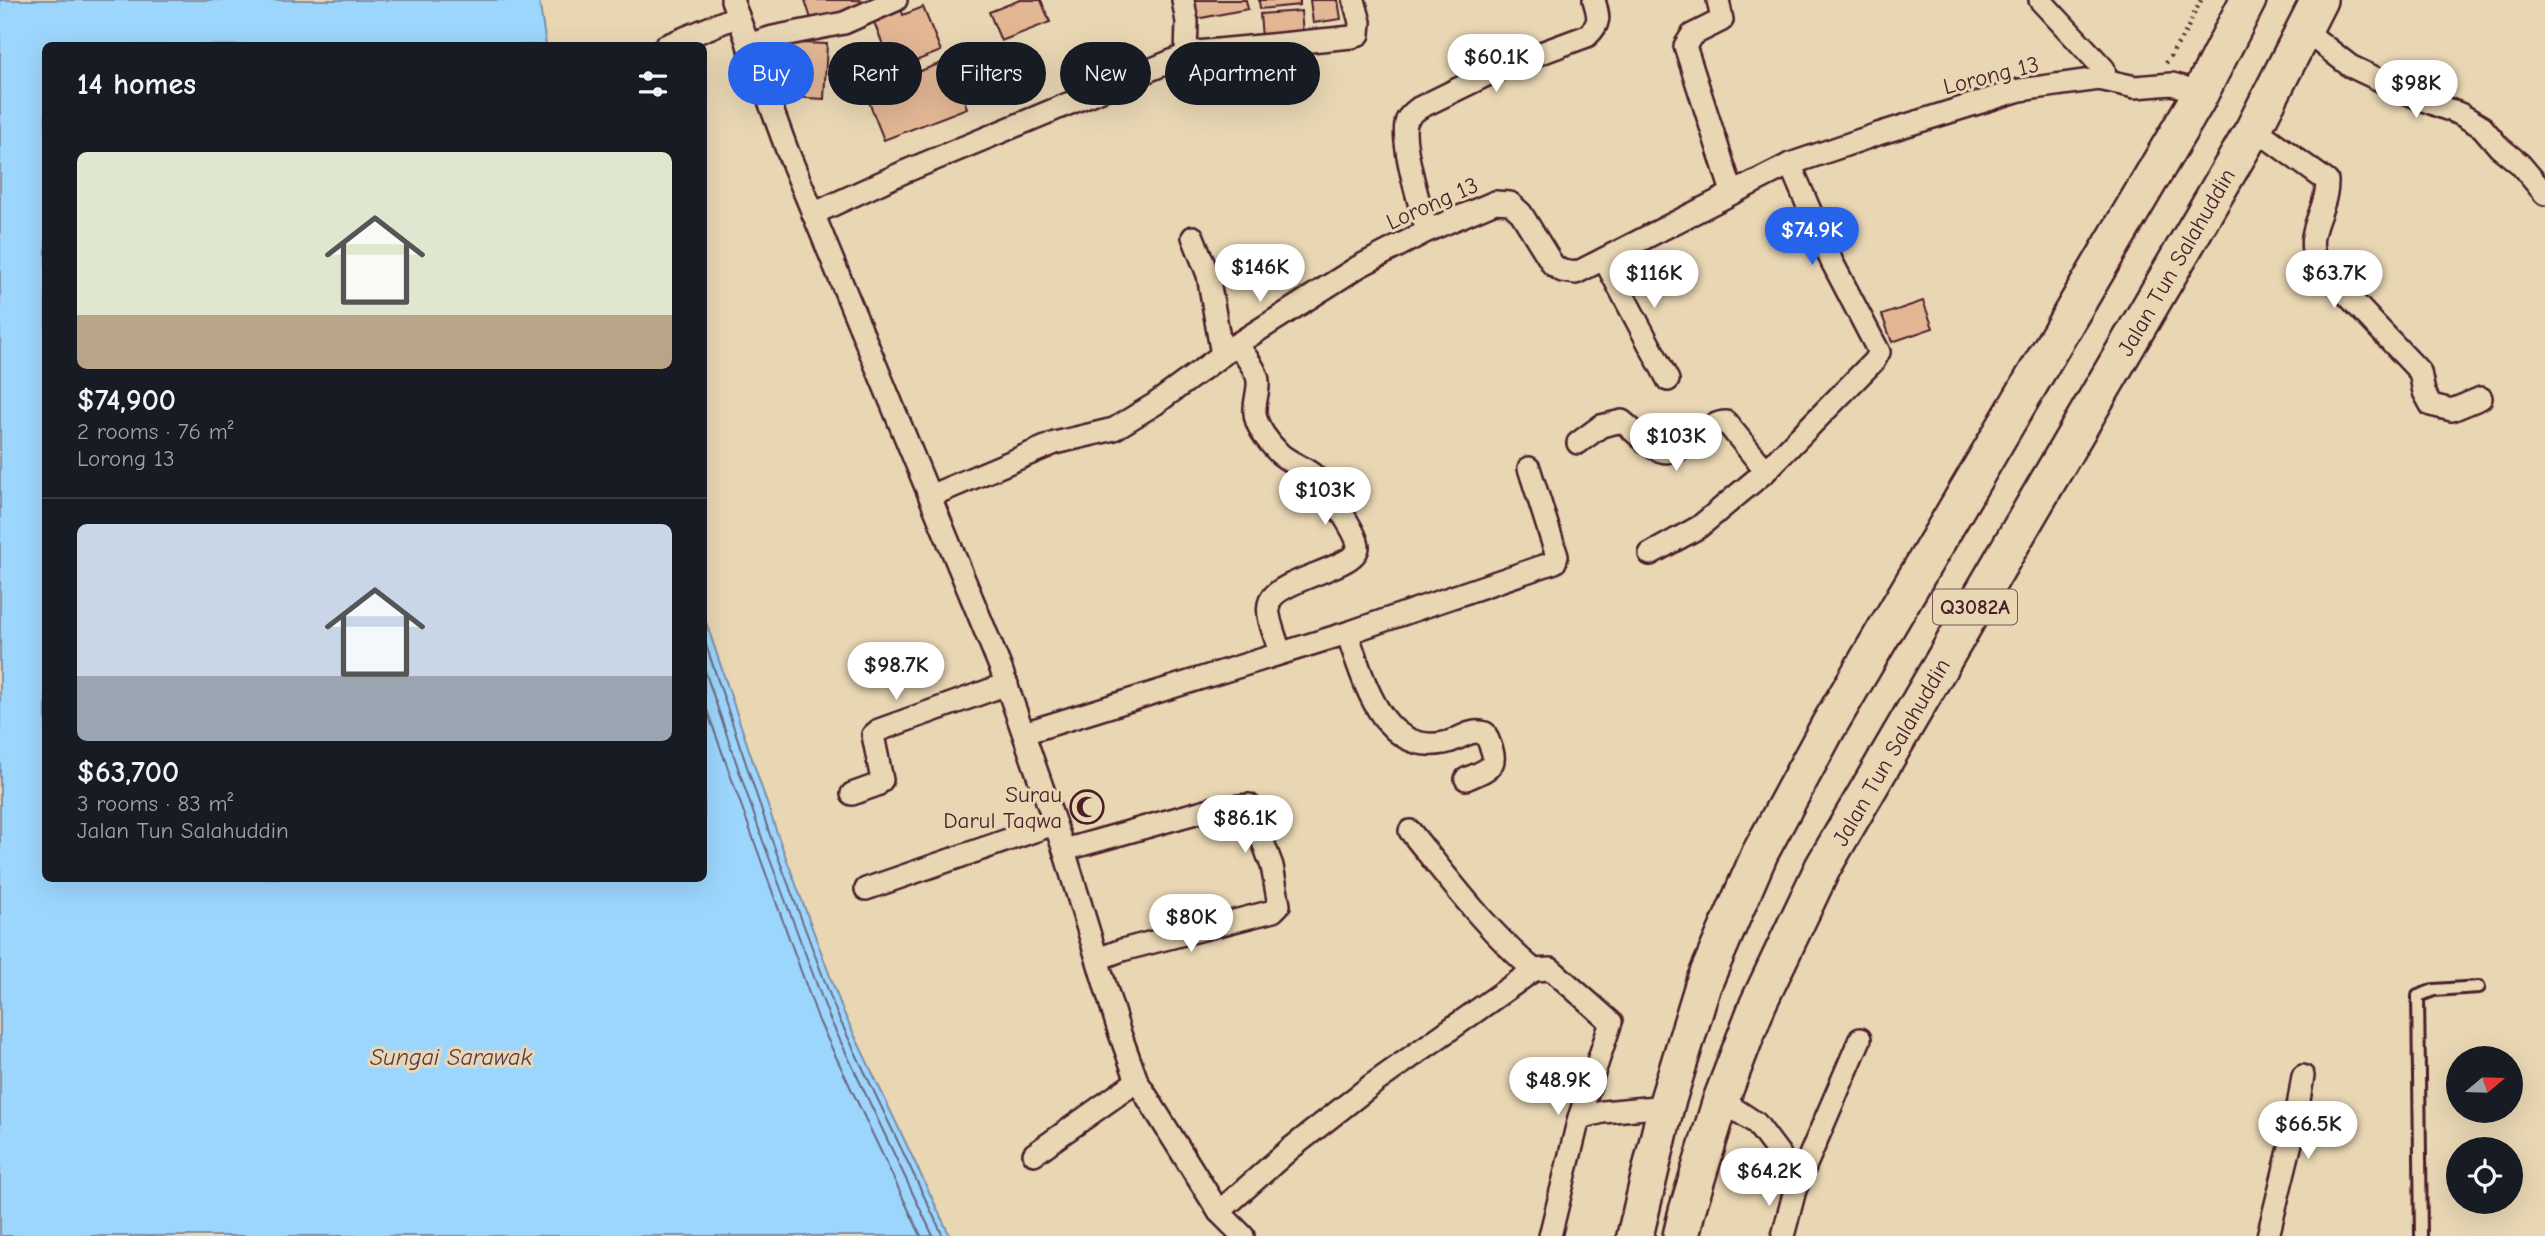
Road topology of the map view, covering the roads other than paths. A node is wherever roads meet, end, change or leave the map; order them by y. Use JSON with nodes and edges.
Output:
{"nodes":[{"id":1,"x":896,"y":0,"type":"edge"},
{"id":2,"x":1182,"y":0,"type":"edge"},
{"id":3,"x":1354,"y":0,"type":"edge"},
{"id":4,"x":1594,"y":0,"type":"edge"},
{"id":5,"x":1718,"y":0,"type":"edge"},
{"id":6,"x":2040,"y":0,"type":"edge"},
{"id":7,"x":2248,"y":0,"type":"edge"},
{"id":8,"x":735,"y":8,"type":"edge"},
{"id":9,"x":2312,"y":15,"type":"edge"},
{"id":10,"x":672,"y":42,"type":"edge"},
{"id":11,"x":747,"y":42,"type":"edge"},
{"id":12,"x":761,"y":42,"type":"edge"},
{"id":13,"x":1186,"y":42,"type":"edge"},
{"id":14,"x":1300,"y":42,"type":"edge"},
{"id":15,"x":1165,"y":64,"type":"edge"},
{"id":16,"x":2108,"y":81,"type":"junction"},
{"id":17,"x":2197,"y":100,"type":"junction"},
{"id":18,"x":770,"y":105,"type":"edge"},
{"id":19,"x":2253,"y":128,"type":"junction"},
{"id":20,"x":1790,"y":164,"type":"junction"},
{"id":21,"x":1732,"y":192,"type":"junction"},
{"id":22,"x":2545,"y":194,"type":"edge"},
{"id":23,"x":813,"y":214,"type":"junction"},
{"id":24,"x":1427,"y":231,"type":"junction"},
{"id":25,"x":1193,"y":237,"type":"dead end"},
{"id":26,"x":1604,"y":260,"type":"junction"},
{"id":27,"x":1230,"y":349,"type":"junction"},
{"id":28,"x":1668,"y":380,"type":"dead end"},
{"id":29,"x":2481,"y":398,"type":"dead end"},
{"id":30,"x":1578,"y":443,"type":"dead end"},
{"id":31,"x":1529,"y":468,"type":"dead end"},
{"id":32,"x":1766,"y":471,"type":"junction"},
{"id":33,"x":930,"y":496,"type":"junction"},
{"id":34,"x":1650,"y":554,"type":"dead end"},
{"id":35,"x":1347,"y":633,"type":"junction"},
{"id":36,"x":1280,"y":653,"type":"junction"},
{"id":37,"x":1007,"y":684,"type":"junction"},
{"id":38,"x":1024,"y":733,"type":"junction"},
{"id":39,"x":1466,"y":779,"type":"dead end"},
{"id":40,"x":852,"y":794,"type":"dead end"},
{"id":41,"x":1054,"y":824,"type":"junction"},
{"id":42,"x":1410,"y":831,"type":"dead end"},
{"id":43,"x":1065,"y":850,"type":"junction"},
{"id":44,"x":866,"y":890,"type":"dead end"},
{"id":45,"x":1098,"y":959,"type":"junction"},
{"id":46,"x":1534,"y":970,"type":"junction"},
{"id":47,"x":2479,"y":988,"type":"dead end"},
{"id":48,"x":1860,"y":1039,"type":"dead end"},
{"id":49,"x":2303,"y":1076,"type":"dead end"},
{"id":50,"x":1137,"y":1081,"type":"junction"},
{"id":51,"x":1721,"y":1100,"type":"junction"},
{"id":52,"x":1666,"y":1106,"type":"junction"},
{"id":53,"x":1579,"y":1118,"type":"junction"},
{"id":54,"x":1034,"y":1154,"type":"dead end"},
{"id":55,"x":1795,"y":1190,"type":"junction"},
{"id":56,"x":1219,"y":1212,"type":"junction"},
{"id":57,"x":1243,"y":1236,"type":"edge"},
{"id":58,"x":1550,"y":1236,"type":"edge"},
{"id":59,"x":1635,"y":1236,"type":"edge"},
{"id":60,"x":1681,"y":1236,"type":"edge"},
{"id":61,"x":1783,"y":1236,"type":"edge"},
{"id":62,"x":2268,"y":1236,"type":"edge"},
{"id":63,"x":2421,"y":1236,"type":"edge"}],
"edges":[{"from":1,"to":12,"type":"street"},
{"from":2,"to":13,"type":"street"},
{"from":3,"to":14,"type":"street"},
{"from":4,"to":24,"type":"street"},
{"from":5,"to":21,"type":"street"},
{"from":6,"to":16,"type":"street"},
{"from":7,"to":17,"type":"highway"},
{"from":8,"to":10,"type":"street"},
{"from":8,"to":11,"type":"street"},
{"from":9,"to":19,"type":"highway","name":"Jalan Tun Salahuddin","number":"Q3082A"},
{"from":9,"to":22,"type":"street"},
{"from":15,"to":23,"type":"street"},
{"from":16,"to":17,"type":"street","name":"Lorong 13"},
{"from":16,"to":20,"type":"street","name":"Lorong 13"},
{"from":17,"to":52,"type":"highway"},
{"from":18,"to":23,"type":"street"},
{"from":19,"to":29,"type":"street"},
{"from":19,"to":51,"type":"highway","name":"Jalan Tun Salahuddin","number":"Q3082A"},
{"from":20,"to":21,"type":"street","name":"Lorong 13"},
{"from":20,"to":32,"type":"street"},
{"from":21,"to":26,"type":"street","name":"Lorong 13"},
{"from":23,"to":33,"type":"street"},
{"from":24,"to":26,"type":"street","name":"Lorong 13"},
{"from":24,"to":27,"type":"street","name":"Lorong 13"},
{"from":25,"to":27,"type":"street"},
{"from":26,"to":28,"type":"street"},
{"from":27,"to":33,"type":"street","name":"Lorong 13"},
{"from":27,"to":36,"type":"street"},
{"from":30,"to":32,"type":"street"},
{"from":31,"to":35,"type":"street"},
{"from":32,"to":34,"type":"street"},
{"from":33,"to":37,"type":"street"},
{"from":35,"to":36,"type":"street"},
{"from":35,"to":39,"type":"street"},
{"from":36,"to":38,"type":"street"},
{"from":37,"to":38,"type":"street"},
{"from":37,"to":40,"type":"street"},
{"from":38,"to":41,"type":"street"},
{"from":41,"to":43,"type":"street"},
{"from":41,"to":44,"type":"street"},
{"from":42,"to":46,"type":"street"},
{"from":43,"to":45,"type":"street"},
{"from":43,"to":45,"type":"street"},
{"from":45,"to":50,"type":"street"},
{"from":46,"to":53,"type":"street"},
{"from":46,"to":56,"type":"street"},
{"from":47,"to":63,"type":"lane"},
{"from":48,"to":55,"type":"street"},
{"from":49,"to":62,"type":"street"},
{"from":50,"to":54,"type":"street"},
{"from":50,"to":56,"type":"street"},
{"from":51,"to":55,"type":"street"},
{"from":51,"to":60,"type":"highway","name":"Jalan Tun Salahuddin","number":"Q3082A"},
{"from":52,"to":53,"type":"street"},
{"from":52,"to":59,"type":"highway"},
{"from":53,"to":58,"type":"street"},
{"from":55,"to":61,"type":"street"},
{"from":56,"to":57,"type":"street"}]}
